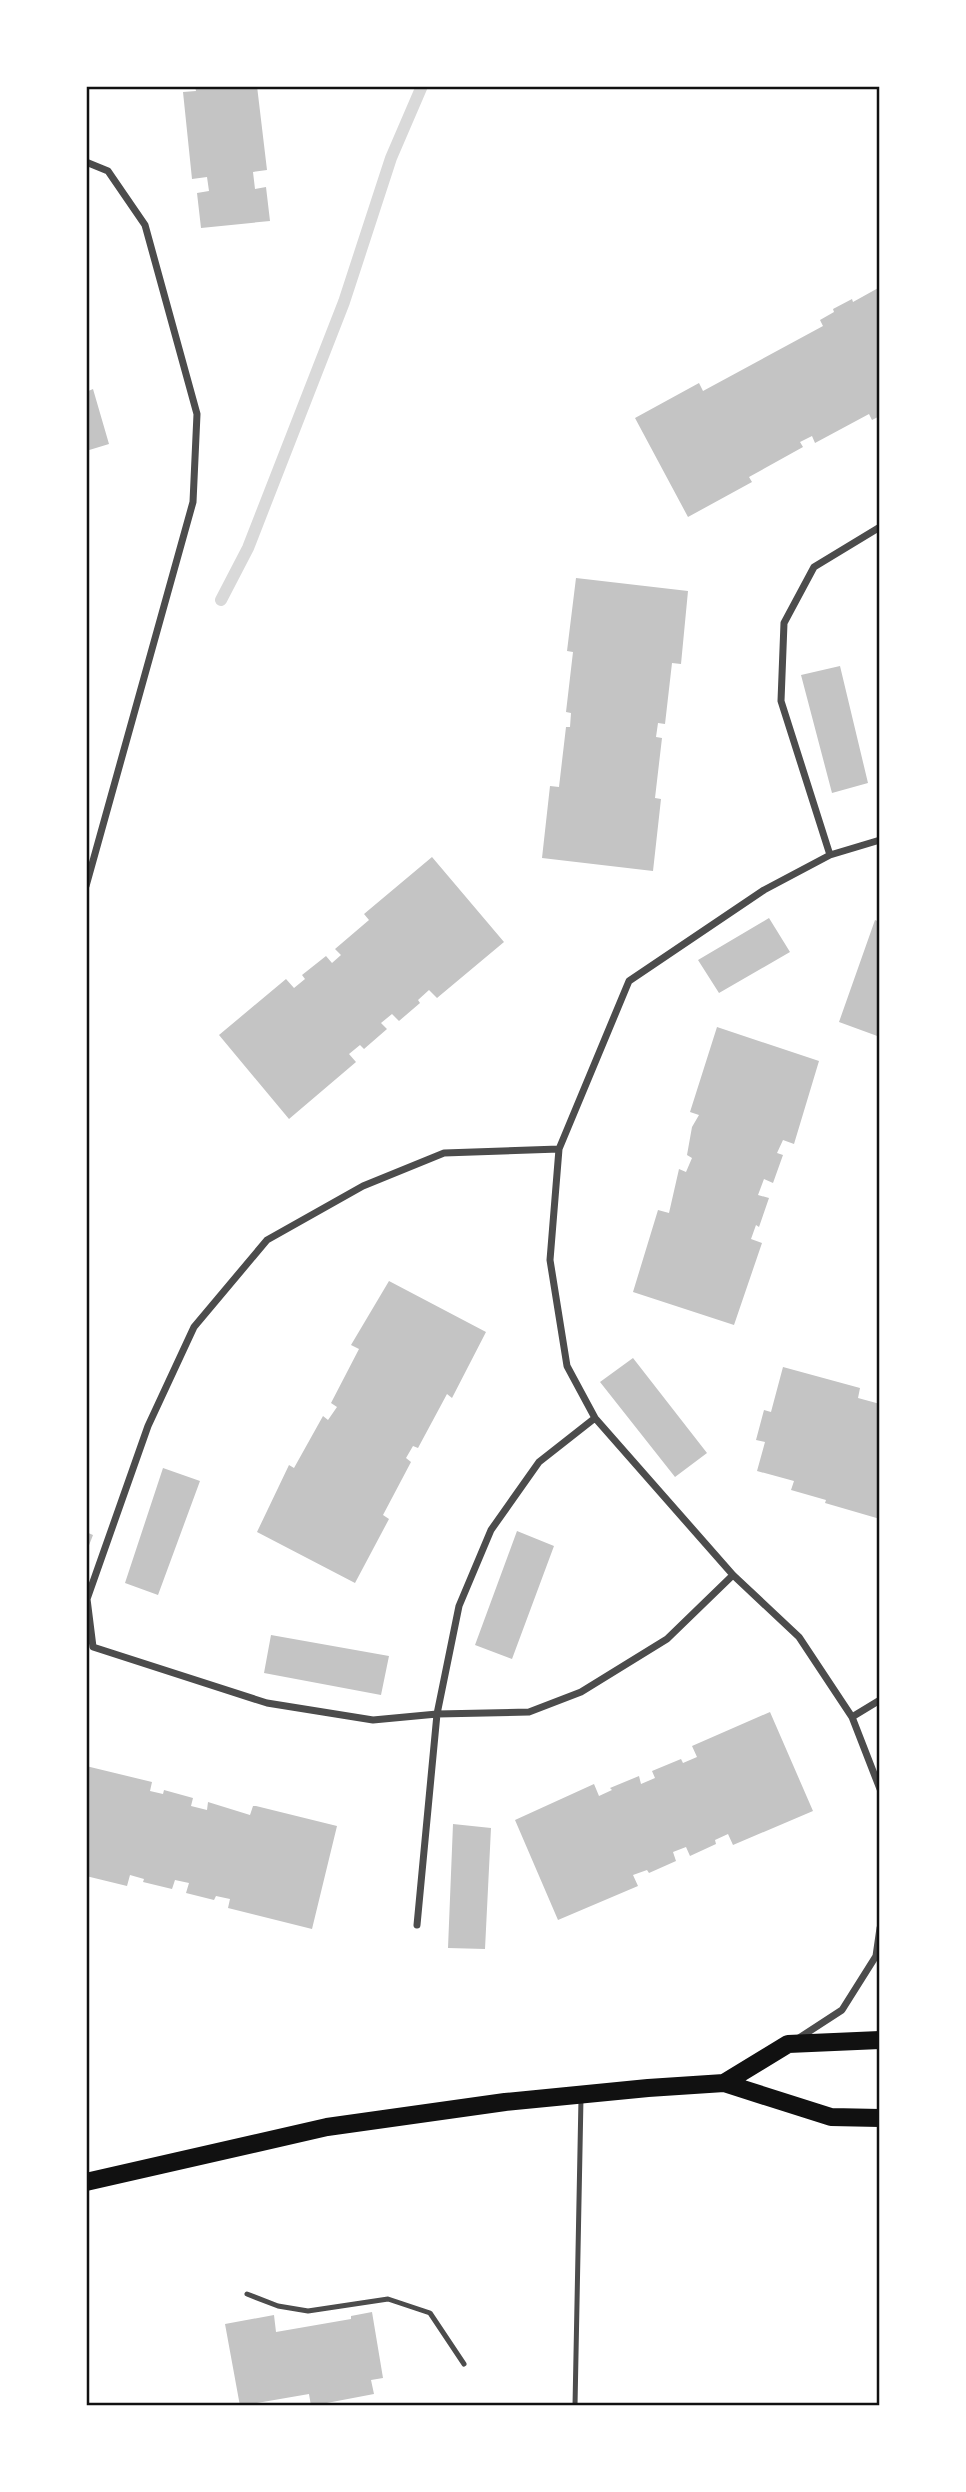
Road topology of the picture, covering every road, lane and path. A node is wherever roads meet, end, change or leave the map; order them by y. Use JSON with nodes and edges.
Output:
{"nodes":[{"id":1,"x":86,"y":162,"type":"edge"},
{"id":2,"x":880,"y":527,"type":"edge"},
{"id":3,"x":880,"y":840,"type":"edge"},
{"id":4,"x":830,"y":855,"type":"junction"},
{"id":5,"x":86,"y":886,"type":"edge"},
{"id":6,"x":559,"y":1149,"type":"junction"},
{"id":7,"x":595,"y":1418,"type":"junction"},
{"id":8,"x":733,"y":1575,"type":"junction"},
{"id":9,"x":880,"y":1700,"type":"edge"},
{"id":10,"x":437,"y":1714,"type":"junction"},
{"id":11,"x":852,"y":1717,"type":"junction"},
{"id":12,"x":880,"y":1789,"type":"edge"},
{"id":13,"x":417,"y":1925,"type":"dead end"},
{"id":14,"x":880,"y":1928,"type":"edge"},
{"id":15,"x":880,"y":2040,"type":"edge"},
{"id":16,"x":788,"y":2045,"type":"junction"},
{"id":17,"x":724,"y":2083,"type":"junction"},
{"id":18,"x":581,"y":2094,"type":"junction"},
{"id":19,"x":880,"y":2118,"type":"edge"},
{"id":20,"x":86,"y":2182,"type":"edge"},
{"id":21,"x":247,"y":2294,"type":"dead end"},
{"id":22,"x":464,"y":2364,"type":"dead end"},
{"id":23,"x":575,"y":2406,"type":"edge"}],
"edges":[{"from":1,"to":5,"type":"street"},
{"from":2,"to":4,"type":"street"},
{"from":3,"to":4,"type":"street"},
{"from":4,"to":6,"type":"street"},
{"from":6,"to":7,"type":"street"},
{"from":6,"to":10,"type":"street"},
{"from":7,"to":8,"type":"street"},
{"from":7,"to":10,"type":"street"},
{"from":8,"to":10,"type":"street"},
{"from":8,"to":11,"type":"street"},
{"from":9,"to":11,"type":"street"},
{"from":10,"to":13,"type":"street"},
{"from":11,"to":12,"type":"street"},
{"from":14,"to":16,"type":"street"},
{"from":15,"to":16,"type":"main road"},
{"from":16,"to":17,"type":"main road"},
{"from":17,"to":18,"type":"main road"},
{"from":17,"to":19,"type":"main road"},
{"from":18,"to":20,"type":"main road"},
{"from":18,"to":23,"type":"lane"},
{"from":21,"to":22,"type":"lane"}]}
